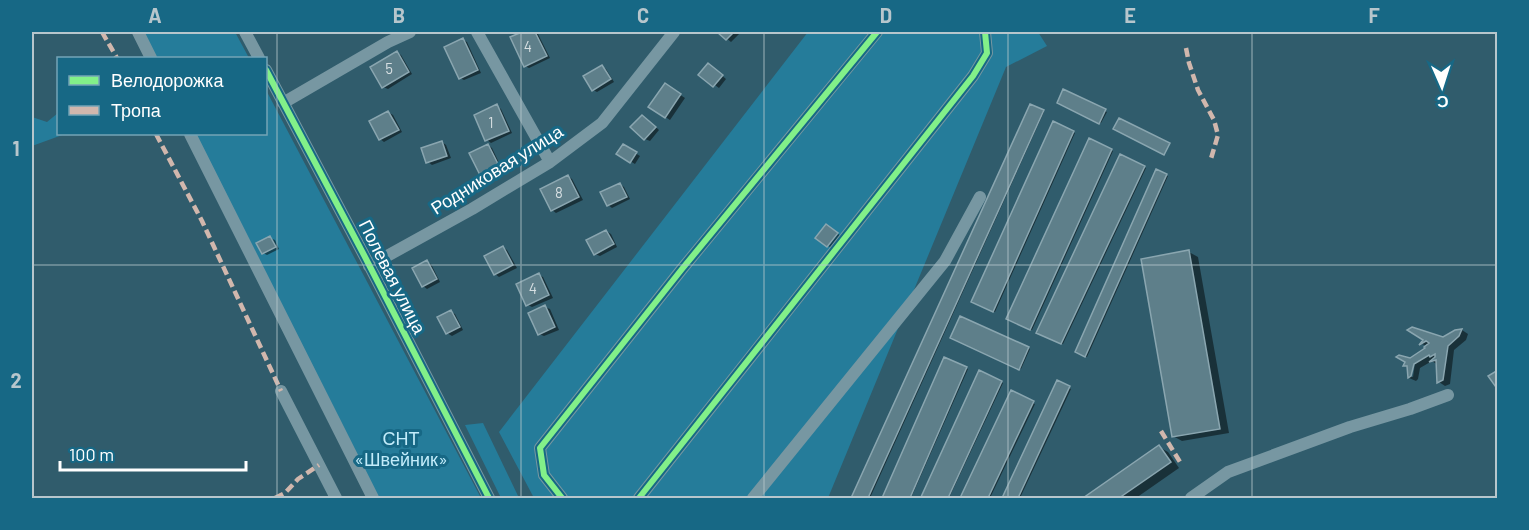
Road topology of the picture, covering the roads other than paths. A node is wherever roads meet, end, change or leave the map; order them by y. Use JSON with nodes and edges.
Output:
{"nodes":[{"id":1,"x":138,"y":32,"type":"edge"},
{"id":2,"x":245,"y":32,"type":"edge"},
{"id":3,"x":410,"y":32,"type":"edge"},
{"id":4,"x":477,"y":32,"type":"edge"},
{"id":5,"x":674,"y":32,"type":"edge"},
{"id":6,"x":878,"y":32,"type":"edge"},
{"id":7,"x":985,"y":32,"type":"edge"},
{"id":8,"x":150,"y":57,"type":"edge"},
{"id":9,"x":258,"y":57,"type":"edge"},
{"id":10,"x":267,"y":72,"type":"edge"},
{"id":11,"x":283,"y":104,"type":"junction"},
{"id":12,"x":191,"y":135,"type":"edge"},
{"id":13,"x":550,"y":162,"type":"junction"},
{"id":14,"x":980,"y":197,"type":"dead end"},
{"id":15,"x":369,"y":266,"type":"junction"},
{"id":16,"x":281,"y":391,"type":"dead end"},
{"id":17,"x":1448,"y":394,"type":"dead end"},
{"id":18,"x":336,"y":498,"type":"edge"},
{"id":19,"x":373,"y":498,"type":"edge"},
{"id":20,"x":489,"y":498,"type":"edge"},
{"id":21,"x":562,"y":498,"type":"edge"},
{"id":22,"x":639,"y":498,"type":"edge"},
{"id":23,"x":753,"y":498,"type":"edge"},
{"id":24,"x":1191,"y":498,"type":"edge"}],
"edges":[{"from":1,"to":8,"type":"street"},
{"from":2,"to":9,"type":"street"},
{"from":3,"to":11,"type":"street"},
{"from":4,"to":13,"type":"street"},
{"from":5,"to":13,"type":"street","name":"Родниковая улица"},
{"from":6,"to":21,"type":"street"},
{"from":7,"to":22,"type":"street"},
{"from":10,"to":11,"type":"street","name":"Полевая улица"},
{"from":11,"to":15,"type":"street","name":"Полевая улица"},
{"from":12,"to":19,"type":"street"},
{"from":13,"to":15,"type":"street","name":"Родниковая улица"},
{"from":14,"to":23,"type":"street"},
{"from":15,"to":20,"type":"street","name":"Полевая улица"},
{"from":16,"to":18,"type":"street"},
{"from":17,"to":24,"type":"street"}]}
